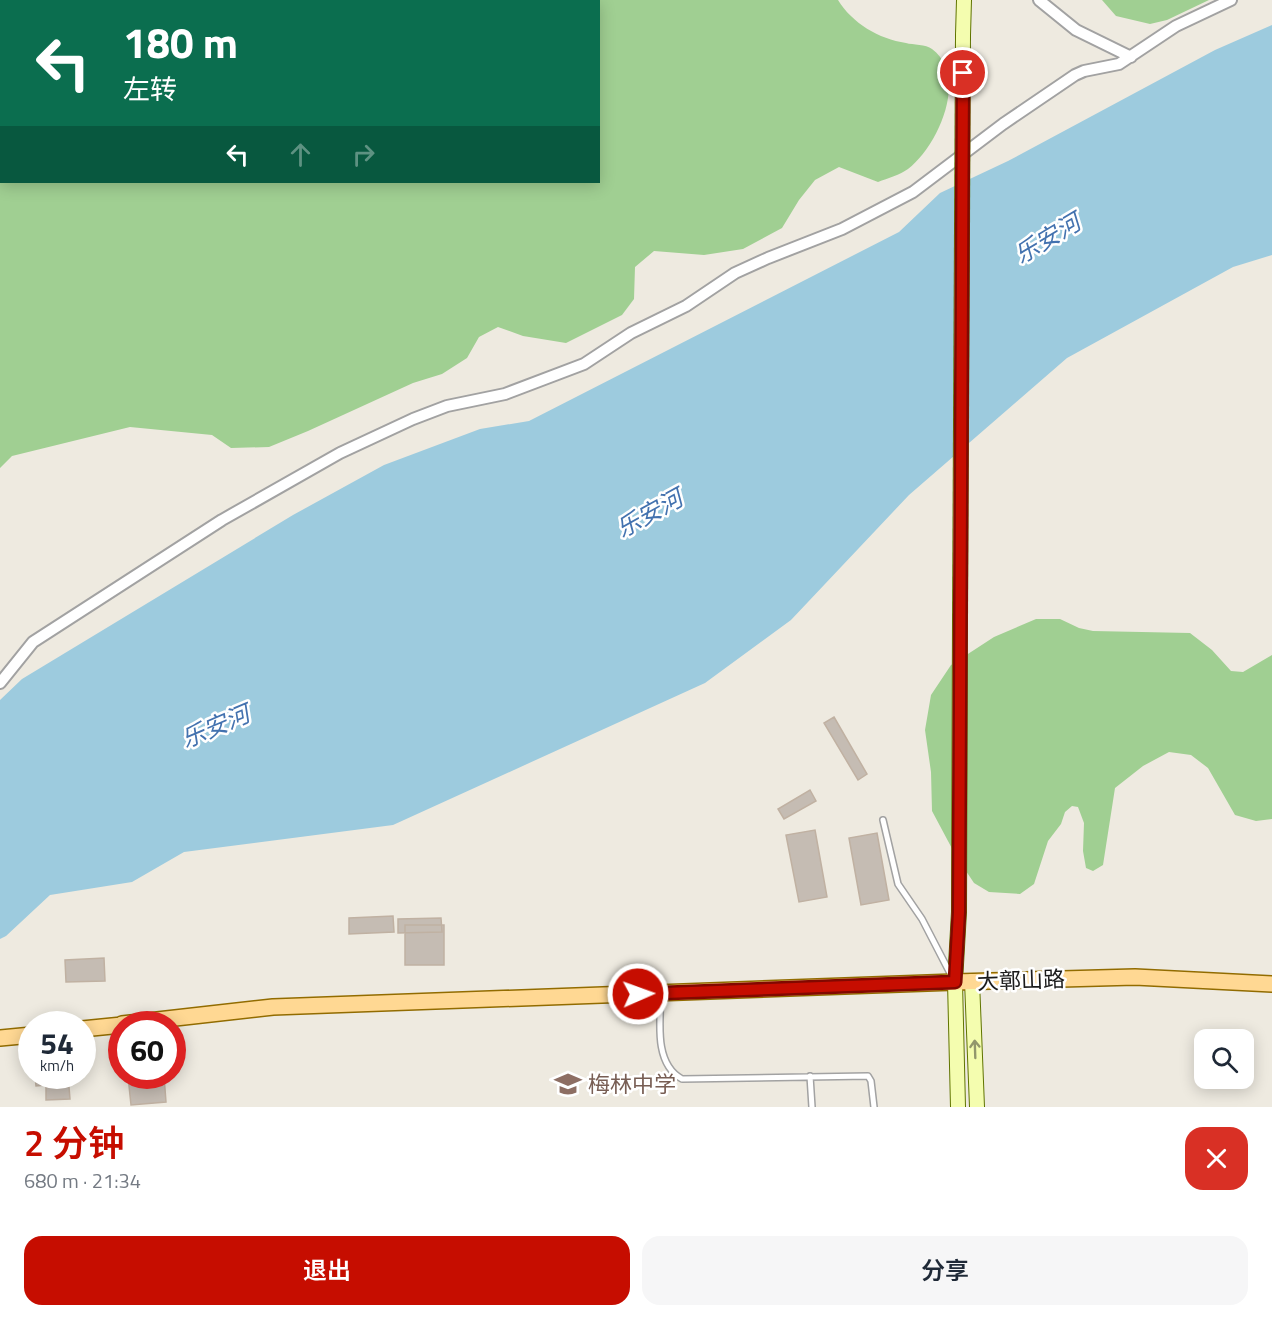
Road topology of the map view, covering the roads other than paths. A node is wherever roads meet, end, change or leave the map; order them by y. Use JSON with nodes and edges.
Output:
{"nodes":[{"id":1,"x":964,"y":0,"type":"edge"},
{"id":2,"x":1039,"y":0,"type":"edge"},
{"id":3,"x":1231,"y":0,"type":"edge"},
{"id":4,"x":1131,"y":57,"type":"junction"},
{"id":5,"x":0,"y":683,"type":"edge"},
{"id":6,"x":883,"y":820,"type":"dead end"},
{"id":7,"x":972,"y":981,"type":"junction"},
{"id":8,"x":955,"y":982,"type":"junction"},
{"id":9,"x":1272,"y":984,"type":"edge"},
{"id":10,"x":661,"y":993,"type":"junction"},
{"id":11,"x":186,"y":1017,"type":"edge"},
{"id":12,"x":18,"y":1036,"type":"edge"},
{"id":13,"x":0,"y":1038,"type":"edge"},
{"id":14,"x":810,"y":1076,"type":"junction"},
{"id":15,"x":812,"y":1107,"type":"edge"},
{"id":16,"x":874,"y":1107,"type":"edge"},
{"id":17,"x":958,"y":1107,"type":"edge"},
{"id":18,"x":976,"y":1107,"type":"edge"}],
"edges":[{"from":1,"to":8,"type":"street","bridge":true},
{"from":2,"to":4,"type":"street"},
{"from":3,"to":4,"type":"street"},
{"from":4,"to":5,"type":"street"},
{"from":6,"to":8,"type":"lane"},
{"from":7,"to":8,"type":"main road","name":"大鄣山路"},
{"from":7,"to":9,"type":"main road","name":"大鄣山路"},
{"from":18,"to":7,"type":"street","one_way":true},
{"from":8,"to":10,"type":"main road","name":"大鄣山路"},
{"from":8,"to":17,"type":"street"},
{"from":10,"to":11,"type":"main road","name":"大鄣山路"},
{"from":10,"to":14,"type":"lane"},
{"from":12,"to":13,"type":"main road"},
{"from":14,"to":15,"type":"lane"},
{"from":14,"to":16,"type":"lane"}]}
